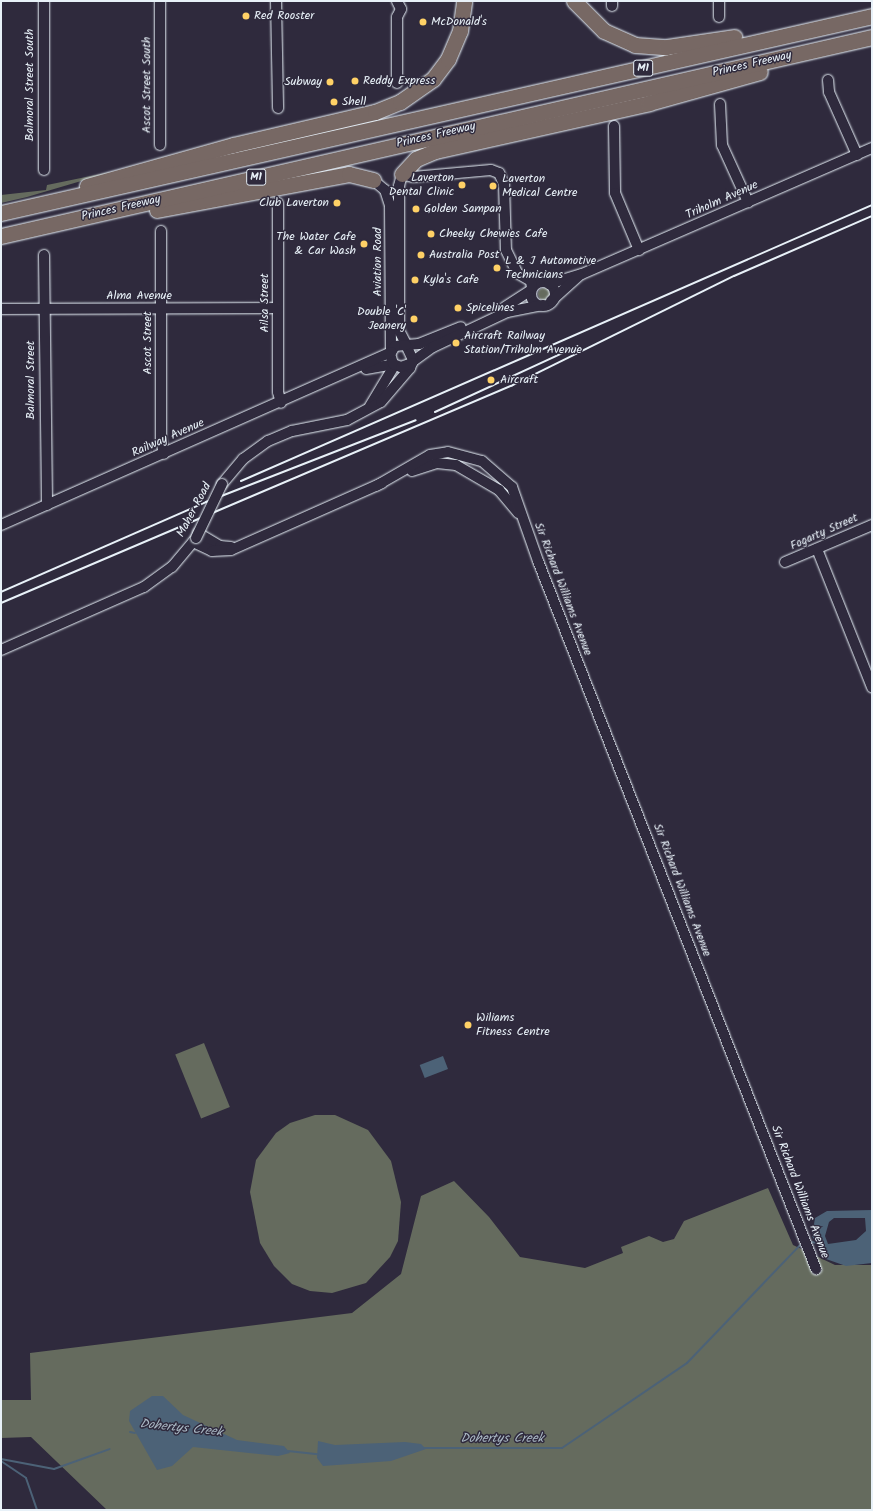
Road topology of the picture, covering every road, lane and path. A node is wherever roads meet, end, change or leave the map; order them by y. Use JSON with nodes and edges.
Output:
{"nodes":[{"id":1,"x":44,"y":1,"type":"edge"},
{"id":2,"x":160,"y":1,"type":"edge"},
{"id":3,"x":276,"y":1,"type":"edge"},
{"id":4,"x":397,"y":1,"type":"edge"},
{"id":5,"x":464,"y":1,"type":"edge"},
{"id":6,"x":574,"y":1,"type":"edge"},
{"id":7,"x":719,"y":1,"type":"edge"},
{"id":8,"x":719,"y":17,"type":"dead end"},
{"id":9,"x":867,"y":17,"type":"edge"},
{"id":10,"x":872,"y":38,"type":"edge"},
{"id":11,"x":828,"y":80,"type":"dead end"},
{"id":12,"x":397,"y":83,"type":"dead end"},
{"id":13,"x":720,"y":104,"type":"dead end"},
{"id":14,"x":278,"y":108,"type":"dead end"},
{"id":15,"x":614,"y":126,"type":"dead end"},
{"id":16,"x":160,"y":145,"type":"dead end"},
{"id":17,"x":872,"y":148,"type":"edge"},
{"id":18,"x":857,"y":155,"type":"junction"},
{"id":19,"x":44,"y":170,"type":"dead end"},
{"id":20,"x":402,"y":174,"type":"junction"},
{"id":21,"x":373,"y":180,"type":"joint"},
{"id":22,"x":748,"y":202,"type":"junction"},
{"id":23,"x":278,"y":203,"type":"dead end"},
{"id":24,"x":7,"y":212,"type":"edge"},
{"id":25,"x":395,"y":223,"type":"junction"},
{"id":26,"x":161,"y":231,"type":"dead end"},
{"id":27,"x":1,"y":236,"type":"edge"},
{"id":28,"x":1,"y":240,"type":"edge"},
{"id":29,"x":639,"y":250,"type":"junction"},
{"id":30,"x":44,"y":255,"type":"dead end"},
{"id":31,"x":582,"y":274,"type":"junction"},
{"id":32,"x":548,"y":284,"type":"junction"},
{"id":33,"x":532,"y":287,"type":"junction"},
{"id":34,"x":395,"y":290,"type":"junction"},
{"id":35,"x":547,"y":303,"type":"junction"},
{"id":36,"x":1,"y":308,"type":"edge"},
{"id":37,"x":278,"y":308,"type":"junction"},
{"id":38,"x":44,"y":309,"type":"junction"},
{"id":39,"x":161,"y":309,"type":"junction"},
{"id":40,"x":406,"y":344,"type":"junction"},
{"id":41,"x":391,"y":351,"type":"junction"},
{"id":42,"x":412,"y":362,"type":"junction"},
{"id":43,"x":394,"y":365,"type":"junction"},
{"id":44,"x":345,"y":374,"type":"junction"},
{"id":45,"x":281,"y":403,"type":"junction"},
{"id":46,"x":366,"y":411,"type":"junction"},
{"id":47,"x":164,"y":454,"type":"junction"},
{"id":48,"x":486,"y":463,"type":"junction"},
{"id":49,"x":477,"y":476,"type":"junction"},
{"id":50,"x":376,"y":486,"type":"junction"},
{"id":51,"x":47,"y":505,"type":"junction"},
{"id":52,"x":523,"y":522,"type":"junction"},
{"id":53,"x":1,"y":525,"type":"edge"},
{"id":54,"x":872,"y":525,"type":"edge"},
{"id":55,"x":197,"y":537,"type":"junction"},
{"id":56,"x":817,"y":548,"type":"junction"},
{"id":57,"x":785,"y":562,"type":"dead end"},
{"id":58,"x":1,"y":650,"type":"edge"},
{"id":59,"x":872,"y":687,"type":"edge"},
{"id":60,"x":816,"y":1269,"type":"dead end"}],
"edges":[{"from":1,"to":19,"type":"street","name":"Balmoral Street South"},
{"from":2,"to":16,"type":"street","name":"Ascot Street South"},
{"from":3,"to":14,"type":"street"},
{"from":4,"to":12,"type":"street"},
{"from":5,"to":24,"type":"highway"},
{"from":6,"to":9,"type":"highway"},
{"from":7,"to":8,"type":"street"},
{"from":9,"to":24,"type":"highway","name":"Princes Freeway","number":"M1"},
{"from":10,"to":20,"type":"highway"},
{"from":10,"to":27,"type":"highway","name":"Princes Freeway","number":"M1"},
{"from":11,"to":18,"type":"street"},
{"from":13,"to":22,"type":"street"},
{"from":15,"to":29,"type":"street"},
{"from":17,"to":18,"type":"street","name":"Triholm Avenue"},
{"from":18,"to":22,"type":"street","name":"Triholm Avenue"},
{"from":20,"to":25,"type":"street","name":"Aviation Road"},
{"from":20,"to":33,"type":"street"},
{"from":21,"to":25,"type":"street","name":"Aviation Road"},
{"from":21,"to":28,"type":"highway"},
{"from":22,"to":29,"type":"street","name":"Triholm Avenue"},
{"from":23,"to":37,"type":"street","name":"Ailsa Street"},
{"from":25,"to":34,"type":"street","name":"Aviation Road"},
{"from":26,"to":39,"type":"street","name":"Ascot Street"},
{"from":29,"to":31,"type":"street","name":"Triholm Avenue"},
{"from":30,"to":38,"type":"street","name":"Balmoral Street"},
{"from":31,"to":32,"type":"street","name":"Triholm Avenue"},
{"from":31,"to":35,"type":"street","name":"Triholm Avenue"},
{"from":32,"to":33,"type":"street"},
{"from":32,"to":35,"type":"street"},
{"from":33,"to":35,"type":"street"},
{"from":33,"to":40,"type":"street"},
{"from":34,"to":40,"type":"street","name":"Aviation Road"},
{"from":34,"to":41,"type":"street","name":"Aviation Road"},
{"from":35,"to":42,"type":"street"},
{"from":36,"to":38,"type":"street","name":"Alma Avenue"},
{"from":37,"to":39,"type":"street","name":"Alma Avenue"},
{"from":37,"to":45,"type":"street","name":"Ailsa Street"},
{"from":38,"to":39,"type":"street","name":"Alma Avenue"},
{"from":38,"to":51,"type":"street","name":"Balmoral Street"},
{"from":39,"to":47,"type":"street","name":"Ascot Street"},
{"from":40,"to":41,"type":"street"},
{"from":40,"to":42,"type":"street"},
{"from":41,"to":43,"type":"street"},
{"from":41,"to":44,"type":"street","name":"Railway Avenue"},
{"from":42,"to":43,"type":"street"},
{"from":42,"to":46,"type":"street","name":"Maher Road"},
{"from":43,"to":44,"type":"street","name":"Railway Avenue"},
{"from":43,"to":46,"type":"street"},
{"from":44,"to":45,"type":"street","name":"Railway Avenue"},
{"from":45,"to":47,"type":"street","name":"Railway Avenue"},
{"from":46,"to":55,"type":"street","name":"Maher Road","bridge":true},
{"from":47,"to":51,"type":"street","name":"Railway Avenue"},
{"from":48,"to":49,"type":"street"},
{"from":48,"to":50,"type":"street","name":"Sir Richard Williams Avenue"},
{"from":48,"to":52,"type":"street","name":"Sir Richard Williams Avenue"},
{"from":49,"to":50,"type":"street","name":"Sir Richard Williams Avenue"},
{"from":49,"to":52,"type":"street","name":"Sir Richard Williams Avenue"},
{"from":50,"to":55,"type":"street","name":"Sir Richard Williams Avenue"},
{"from":51,"to":53,"type":"street","name":"Railway Avenue"},
{"from":52,"to":60,"type":"street","name":"Sir Richard Williams Avenue"},
{"from":54,"to":56,"type":"street","name":"Fogarty Street"},
{"from":55,"to":58,"type":"street","name":"Maher Road"},
{"from":56,"to":57,"type":"street","name":"Fogarty Street"},
{"from":56,"to":59,"type":"street"}]}
